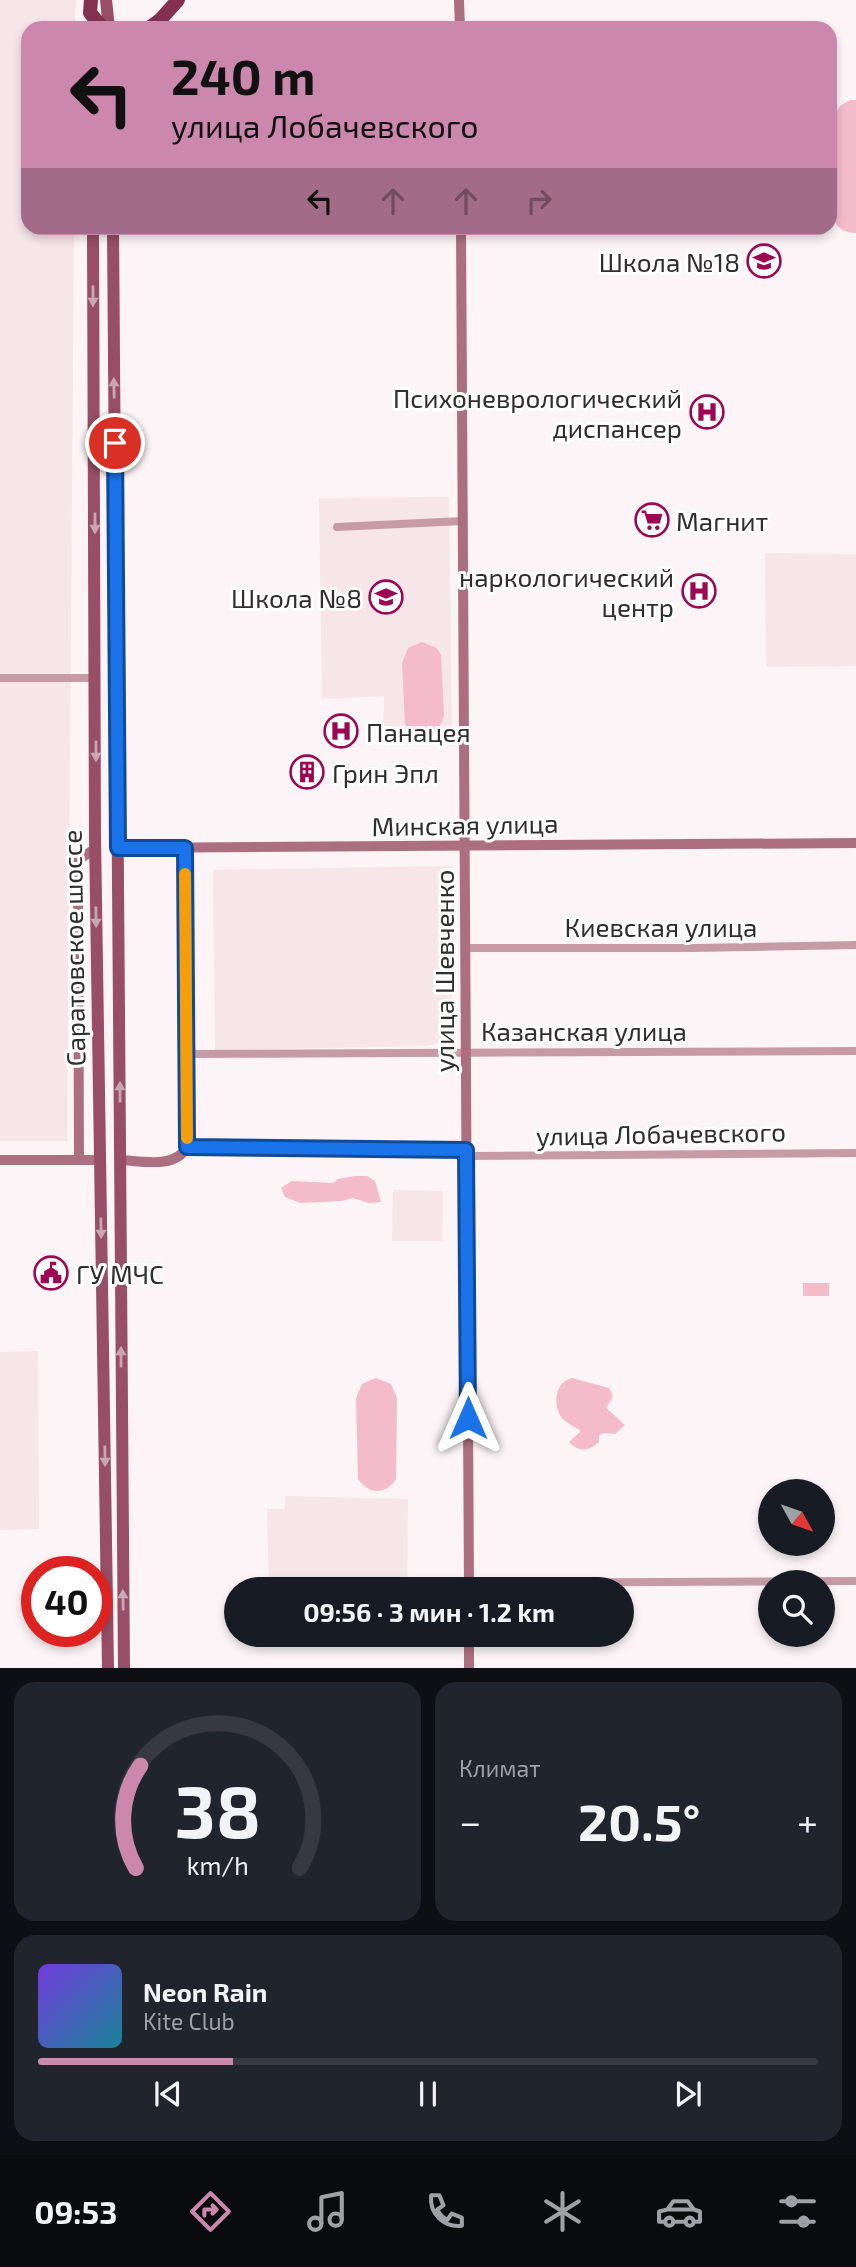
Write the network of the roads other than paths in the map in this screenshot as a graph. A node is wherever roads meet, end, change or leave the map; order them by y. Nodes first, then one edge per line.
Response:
1 (106, 0) edge
2 (178, 0) edge
3 (459, 0) edge
4 (108, 21) edge
5 (158, 21) edge
6 (460, 21) edge
7 (93, 235) edge
8 (113, 235) edge
9 (461, 235) edge
10 (463, 521) junction
11 (337, 527) dead end
12 (0, 678) edge
13 (96, 678) junction
14 (856, 843) edge
15 (466, 847) junction
16 (118, 848) junction
17 (185, 848) junction
18 (95, 849) junction
19 (856, 945) edge
20 (466, 948) junction
21 (856, 1051) edge
22 (466, 1052) junction
23 (187, 1054) junction
24 (187, 1147) junction
25 (466, 1153) junction
26 (856, 1153) edge
27 (0, 1160) edge
28 (79, 1160) junction
29 (100, 1160) junction
30 (120, 1160) junction
31 (469, 1577) edge
32 (856, 1581) edge
33 (634, 1584) edge
34 (469, 1647) edge
35 (108, 1668) edge
36 (124, 1668) edge
37 (469, 1668) edge

1 - 4 main road
2 - 5 highway
3 - 6 main road
7 -> 13 main road, Саратовское шоссе
16 -> 8 main road, Саратовское шоссе
9 - 10 main road, улица Шевченко
10 - 11 street
10 - 15 main road, улица Шевченко
12 - 13 street
13 -> 18 main road, Саратовское шоссе
14 - 15 main road, Минская улица
15 - 17 main road, Минская улица
15 - 20 main road, улица Шевченко
16 - 17 main road, Минская улица
16 - 18 main road, Минская улица
30 -> 16 main road, Саратовское шоссе
17 - 23 main road
18 - 28 main road
18 -> 29 main road, Саратовское шоссе
19 - 20 street, Киевская улица
20 - 22 main road, улица Шевченко
21 - 22 street, Казанская улица
22 - 23 street, Казанская улица
22 - 25 main road, улица Шевченко
23 - 24 main road
24 - 25 street, улица Лобачевского
24 - 30 main road
25 - 26 street, улица Лобачевского
25 - 31 main road, улица Шевченко
27 - 28 main road
28 - 29 main road
29 - 30 main road
29 -> 35 main road, Саратовское шоссе
36 -> 30 main road, Саратовское шоссе
32 - 33 street
34 - 37 main road

